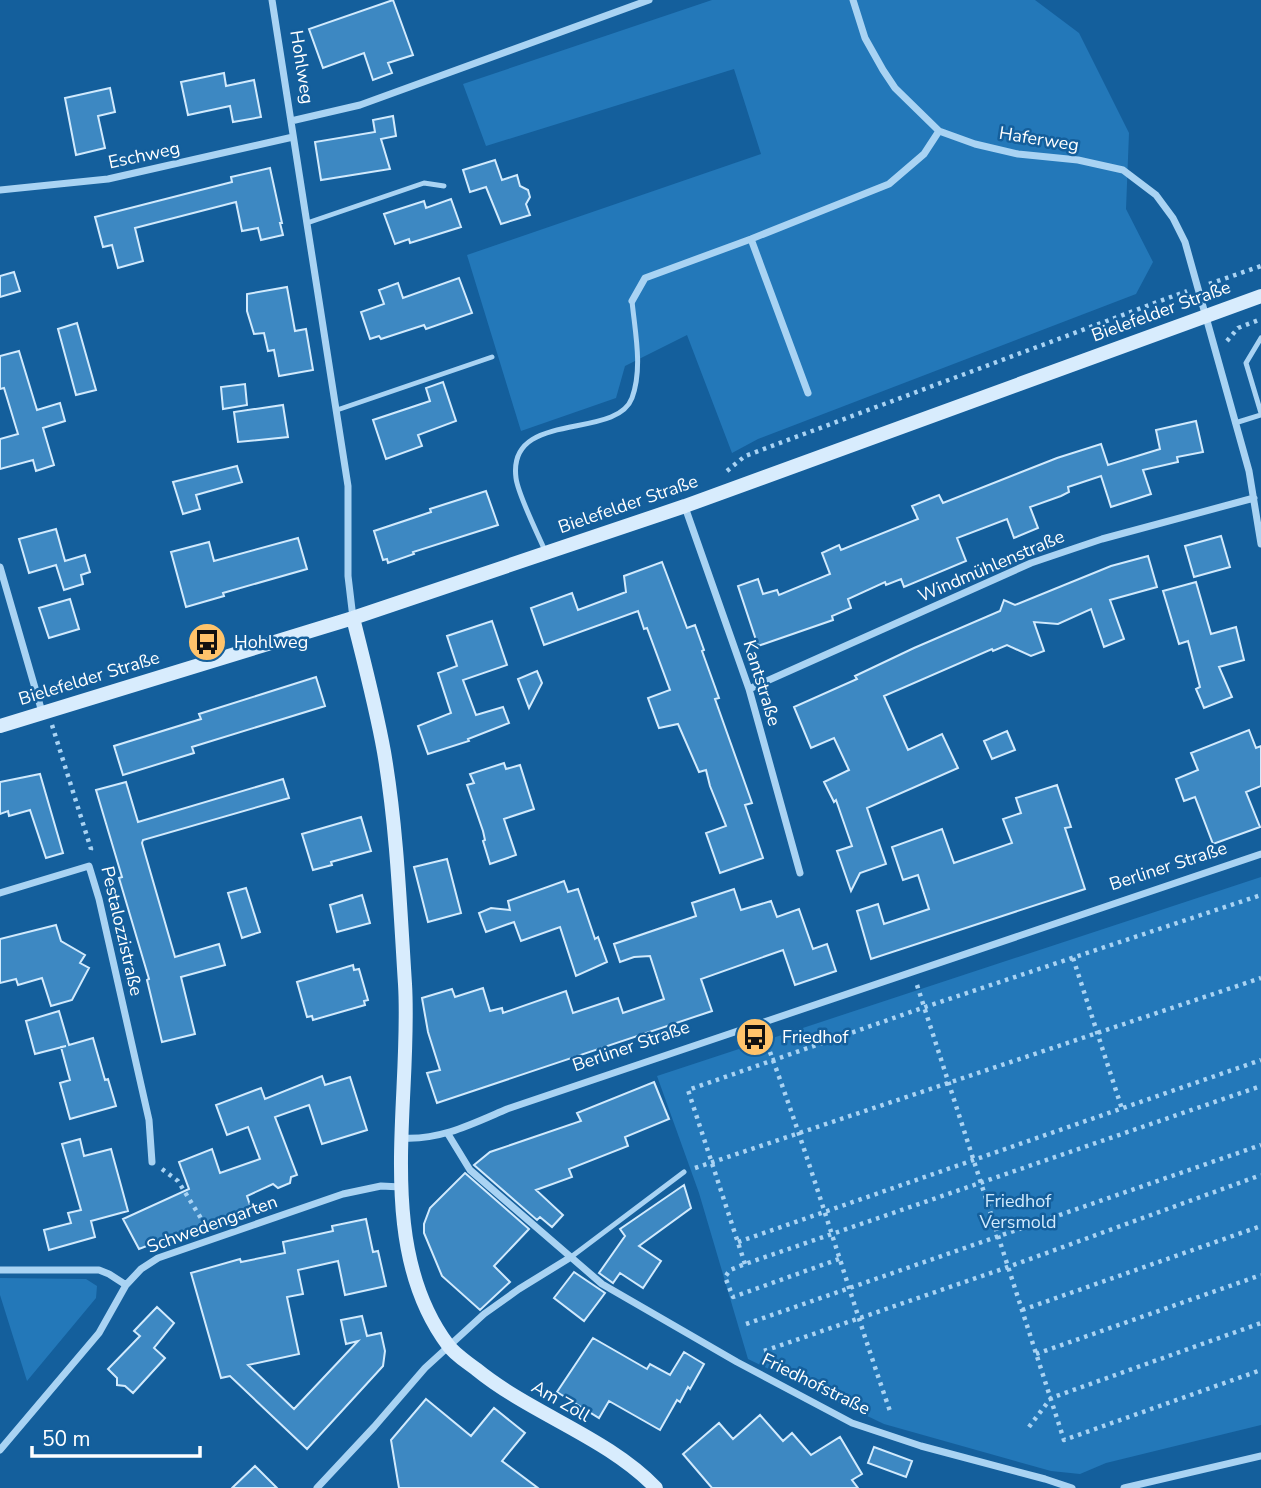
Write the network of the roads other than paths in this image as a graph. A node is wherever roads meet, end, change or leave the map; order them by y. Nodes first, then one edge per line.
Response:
1 (272, 0) edge
2 (649, 0) edge
3 (853, 0) edge
4 (291, 121) junction
5 (939, 131) junction
6 (293, 137) junction
7 (444, 186) dead end
8 (0, 190) edge
9 (307, 223) junction
10 (751, 239) junction
11 (1261, 296) edge
12 (632, 301) joint
13 (1204, 315) junction
14 (1261, 338) edge
15 (492, 358) dead end
16 (808, 393) dead end
17 (337, 410) junction
18 (1261, 414) edge
19 (1235, 423) junction
20 (1254, 498) junction
21 (685, 506) junction
22 (1261, 544) edge
23 (546, 553) junction
24 (0, 567) edge
25 (353, 618) junction
26 (749, 689) junction
27 (45, 712) junction
28 (0, 726) edge
29 (1261, 855) edge
30 (800, 873) dead end
31 (0, 893) edge
32 (448, 1134) junction
33 (403, 1138) junction
34 (152, 1163) road end
35 (684, 1172) road end
36 (401, 1187) junction
37 (571, 1257) junction
38 (0, 1270) edge
39 (126, 1285) junction
40 (449, 1347) junction
41 (0, 1450) edge
42 (1261, 1456) edge
43 (317, 1488) edge
44 (656, 1488) edge
45 (1072, 1488) edge
46 (1124, 1488) edge

1 - 4 street, Hohlweg
2 - 4 street
3 - 5 street, Haferweg
4 - 6 street, Hohlweg
5 - 10 street
5 - 13 street, Haferweg
6 - 8 street, Eschweg
6 - 9 street, Hohlweg
7 - 9 lane
9 - 17 street, Hohlweg
10 - 12 street
10 - 16 street
11 - 13 main road, Bielefelder Straße
12 - 23 lane
13 - 19 street, Haferweg
13 - 21 main road, Bielefelder Straße
14 - 18 lane
15 - 17 lane
17 - 25 street, Hohlweg
18 - 19 lane
19 - 20 street, Haferweg
20 - 22 street, Haferweg
20 - 26 street, Windmühlenstraße
21 - 23 main road, Bielefelder Straße
21 - 26 street, Kantstraße
23 - 25 main road, Bielefelder Straße
24 - 27 street
25 - 27 main road, Bielefelder Straße
25 - 33 main road, Hohlweg
26 - 30 street, Kantstraße
27 - 28 main road, Bielefelder Straße
29 - 32 street, Berliner Straße
31 - 34 street, Pestalozzistraße
32 - 33 street, Berliner Straße
32 - 37 street, Friedhofstraße
33 - 36 main road
35 - 37 lane
36 - 39 street, Schwedengarten
36 - 40 main road
37 - 40 street
37 - 45 street, Friedhofstraße
38 - 39 street
39 - 41 street, Schwedengarten
40 - 43 street
40 - 44 main road, Am Zoll
42 - 46 street

